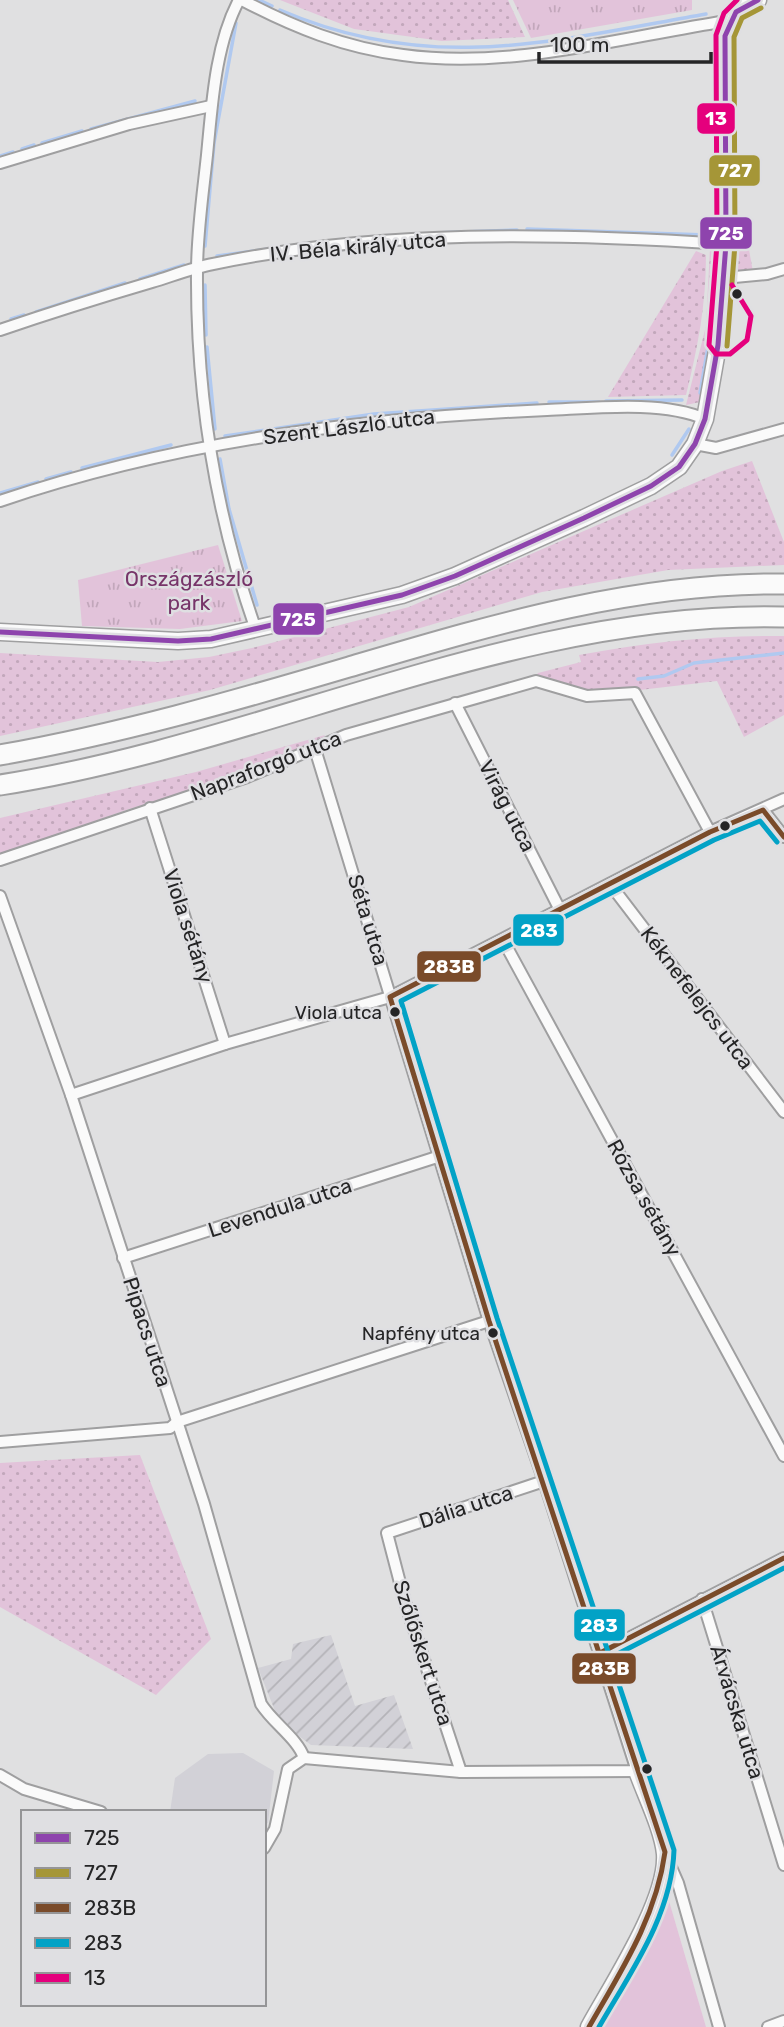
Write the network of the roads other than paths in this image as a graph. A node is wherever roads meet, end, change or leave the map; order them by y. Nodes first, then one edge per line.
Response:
1 (240, 0) edge
2 (758, 0) edge
3 (731, 16) junction
4 (211, 106) junction
5 (0, 163) edge
6 (726, 244) junction
7 (197, 269) junction
8 (784, 269) edge
9 (724, 278) junction
10 (0, 330) edge
11 (705, 419) junction
12 (784, 429) edge
13 (695, 444) junction
14 (208, 445) junction
15 (0, 501) edge
16 (784, 584) edge
17 (784, 617) edge
18 (256, 630) junction
19 (0, 632) edge
20 (455, 704) junction
21 (315, 750) junction
22 (0, 755) edge
23 (0, 785) edge
24 (784, 799) edge
25 (150, 808) junction
26 (763, 810) junction
27 (710, 832) junction
28 (784, 837) edge
29 (0, 860) edge
30 (610, 884) junction
31 (0, 896) edge
32 (559, 908) junction
33 (503, 940) junction
34 (390, 997) junction
35 (225, 1044) junction
36 (71, 1095) junction
37 (784, 1112) edge
38 (437, 1157) junction
39 (123, 1258) junction
40 (489, 1321) junction
41 (177, 1422) junction
42 (0, 1442) edge
43 (784, 1456) edge
44 (544, 1481) junction
45 (387, 1533) joint
46 (784, 1558) edge
47 (702, 1600) junction
48 (600, 1653) junction
49 (304, 1758) junction
50 (637, 1771) junction
51 (461, 1772) junction
52 (0, 1775) edge
53 (95, 1810) edge
54 (266, 1845) edge
55 (665, 1852) junction
56 (784, 1865) edge
57 (784, 2021) edge
58 (589, 2027) edge
59 (719, 2027) edge
60 (768, 2027) edge

1 - 3 street
1 - 4 street
2 - 3 street
3 - 6 street
4 - 5 street
4 - 7 street
6 - 7 street, IV. Béla király utca
6 - 9 street
7 - 10 street, IV. Béla király utca
7 - 14 street
8 - 9 street
9 - 11 street
11 - 13 street
11 - 14 street, Szent László utca
12 - 13 street
13 - 18 street
14 - 15 street, Szent László utca
14 - 18 street
16 - 22 highway
17 - 23 highway
18 - 19 street
20 - 21 street, Napraforgó utca
20 - 27 street, Napraforgó utca
20 - 32 street, Virág utca
21 - 25 street, Napraforgó utca
21 - 34 street, Séta utca
24 - 26 street
25 - 29 street, Napraforgó utca
25 - 35 street, Viola sétány
26 - 27 street
26 - 28 street
27 - 30 street
30 - 32 street
30 - 37 street, Kéknefelejcs utca
31 - 36 street, Pipacs utca
32 - 33 street
33 - 34 street
33 - 43 street, Rózsa sétány
34 - 35 street
34 - 38 street, Séta utca
35 - 36 street
36 - 39 street, Pipacs utca
38 - 39 street, Levendula utca
38 - 40 street, Séta utca
39 - 41 street, Pipacs utca
40 - 41 street
40 - 44 street, Séta utca
41 - 42 street
41 - 49 street, Pipacs utca
44 - 45 street, Dália utca
44 - 48 street, Séta utca
45 - 51 street, Szőlőskert utca
46 - 47 street
47 - 48 street
47 - 56 street, Árvácska utca
48 - 50 street, Séta utca
49 - 51 street
49 - 54 street
50 - 51 street
50 - 55 street
52 - 53 street
55 - 58 street
55 - 59 street
57 - 60 street

